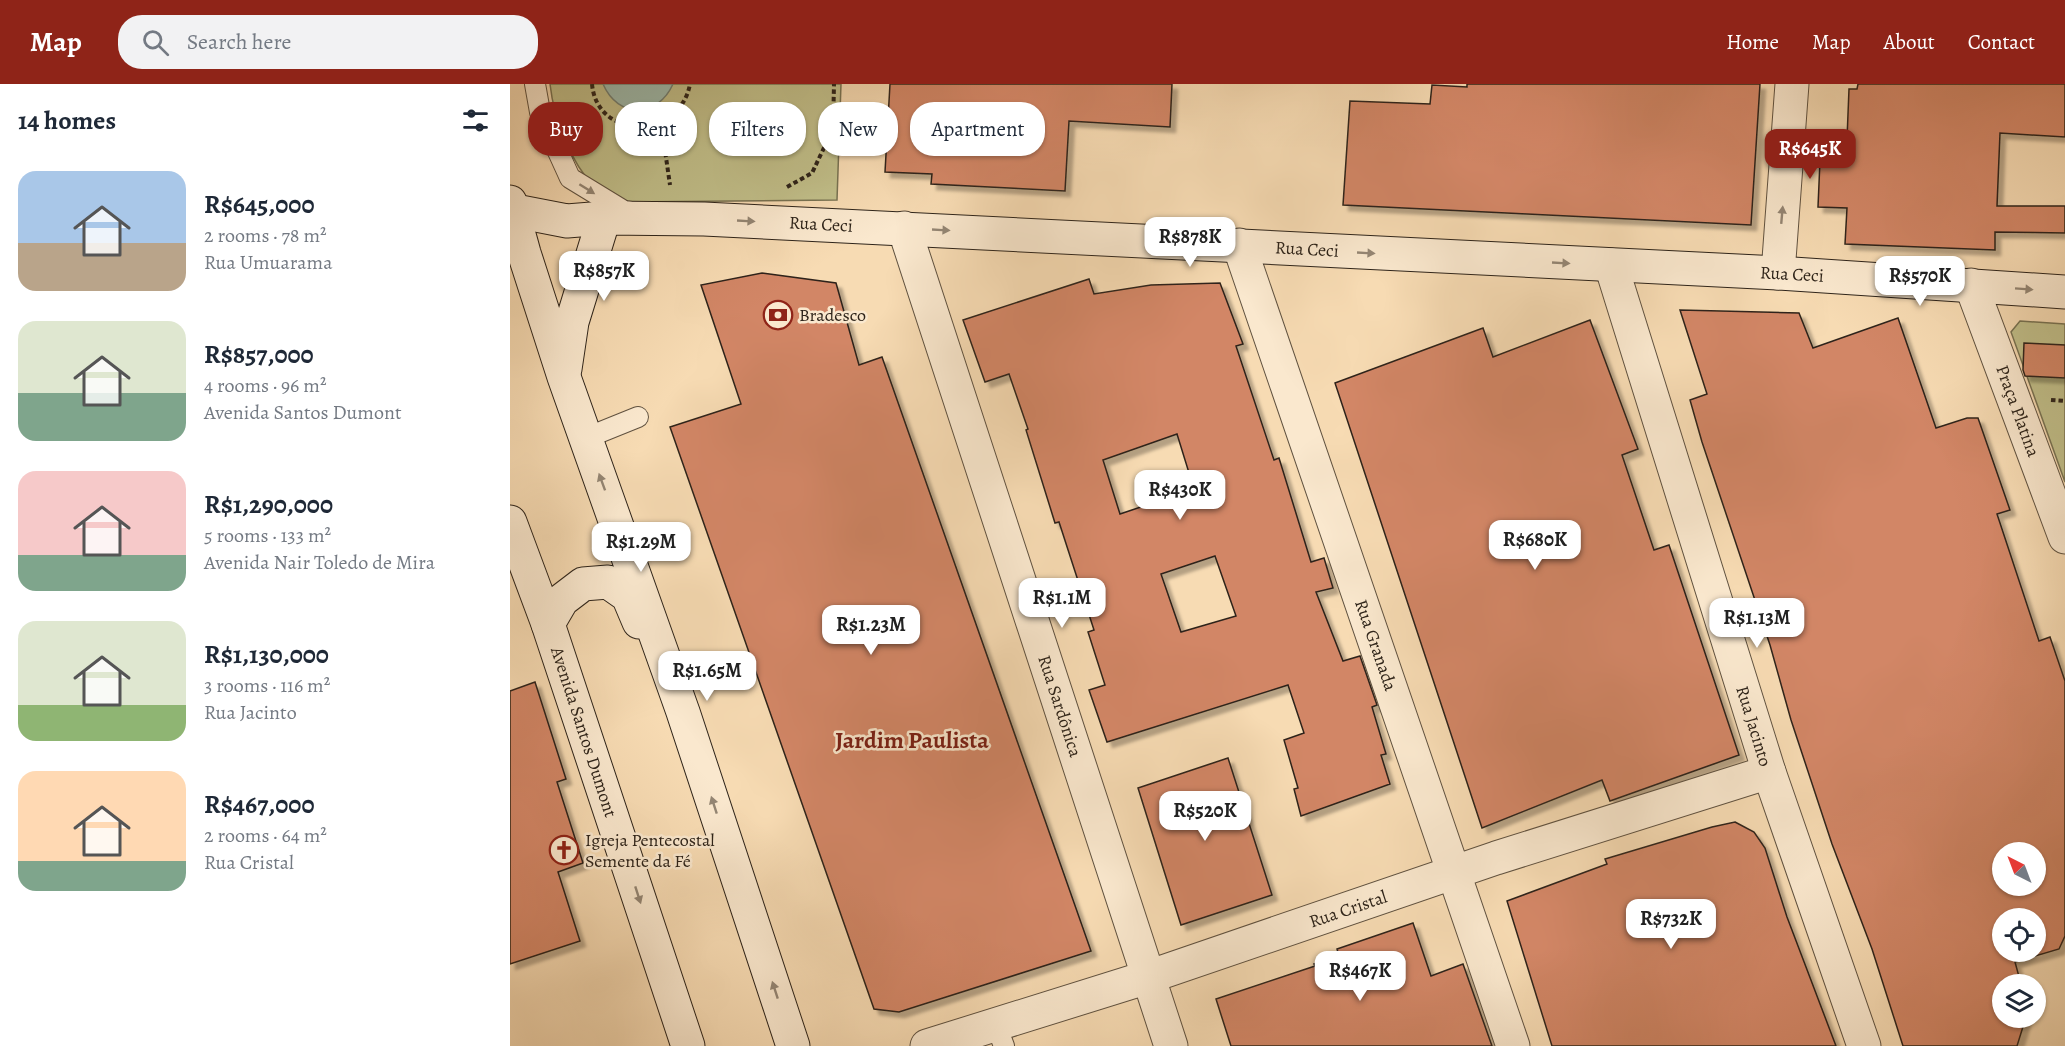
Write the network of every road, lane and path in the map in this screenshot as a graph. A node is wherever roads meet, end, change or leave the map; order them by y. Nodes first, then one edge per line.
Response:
1 (535, 84) edge
2 (592, 84) edge
3 (690, 84) edge
4 (834, 84) edge
5 (1792, 84) edge
6 (684, 102) edge
7 (615, 120) edge
8 (666, 156) edge
9 (785, 188) dead end
10 (671, 193) dead end
11 (511, 208) edge
12 (604, 218) junction
13 (704, 219) junction
14 (904, 228) junction
15 (1239, 245) junction
16 (1611, 265) junction
17 (1778, 273) junction
18 (1971, 285) junction
19 (2065, 292) edge
20 (564, 377) junction
21 (638, 417) dead end
22 (586, 438) junction
23 (510, 522) edge
24 (2065, 537) edge
25 (548, 624) junction
26 (683, 712) junction
27 (1768, 772) junction
28 (1454, 873) junction
29 (1148, 977) junction
30 (984, 1038) edge
31 (688, 1046) edge
32 (793, 1046) edge
33 (927, 1046) edge
34 (1171, 1046) edge
35 (1513, 1046) edge
36 (1864, 1046) edge

1 -> 13 lane
2 - 7 path
3 - 6 path
4 - 9 path
17 -> 5 street
8 - 10 path
11 - 12 street, Rua Ceci
11 - 20 street
12 - 13 street, Rua Ceci
12 - 20 street
13 -> 14 street, Rua Ceci
14 -> 15 street, Rua Ceci
14 - 29 street, Rua Sardônica
15 -> 16 street, Rua Ceci
15 - 28 street, Rua Granada
16 - 17 street, Rua Ceci
16 - 27 street, Rua Jacinto
17 - 18 street, Rua Ceci
18 -> 19 street, Rua Ceci
18 - 24 street, Praça Platina
20 - 22 street
21 - 22 lane
26 -> 22 street
23 - 25 street, Avenida Santos Dumont
25 - 26 street
25 -> 31 street, Avenida Santos Dumont
32 -> 26 street
27 - 28 street, Rua Cristal
27 - 36 street, Rua Jacinto
28 - 29 street, Rua Cristal
28 - 35 street, Rua Granada
29 - 30 street, Rua Cristal
29 - 34 street, Rua Sardônica
30 - 33 street, Rua Cristal

